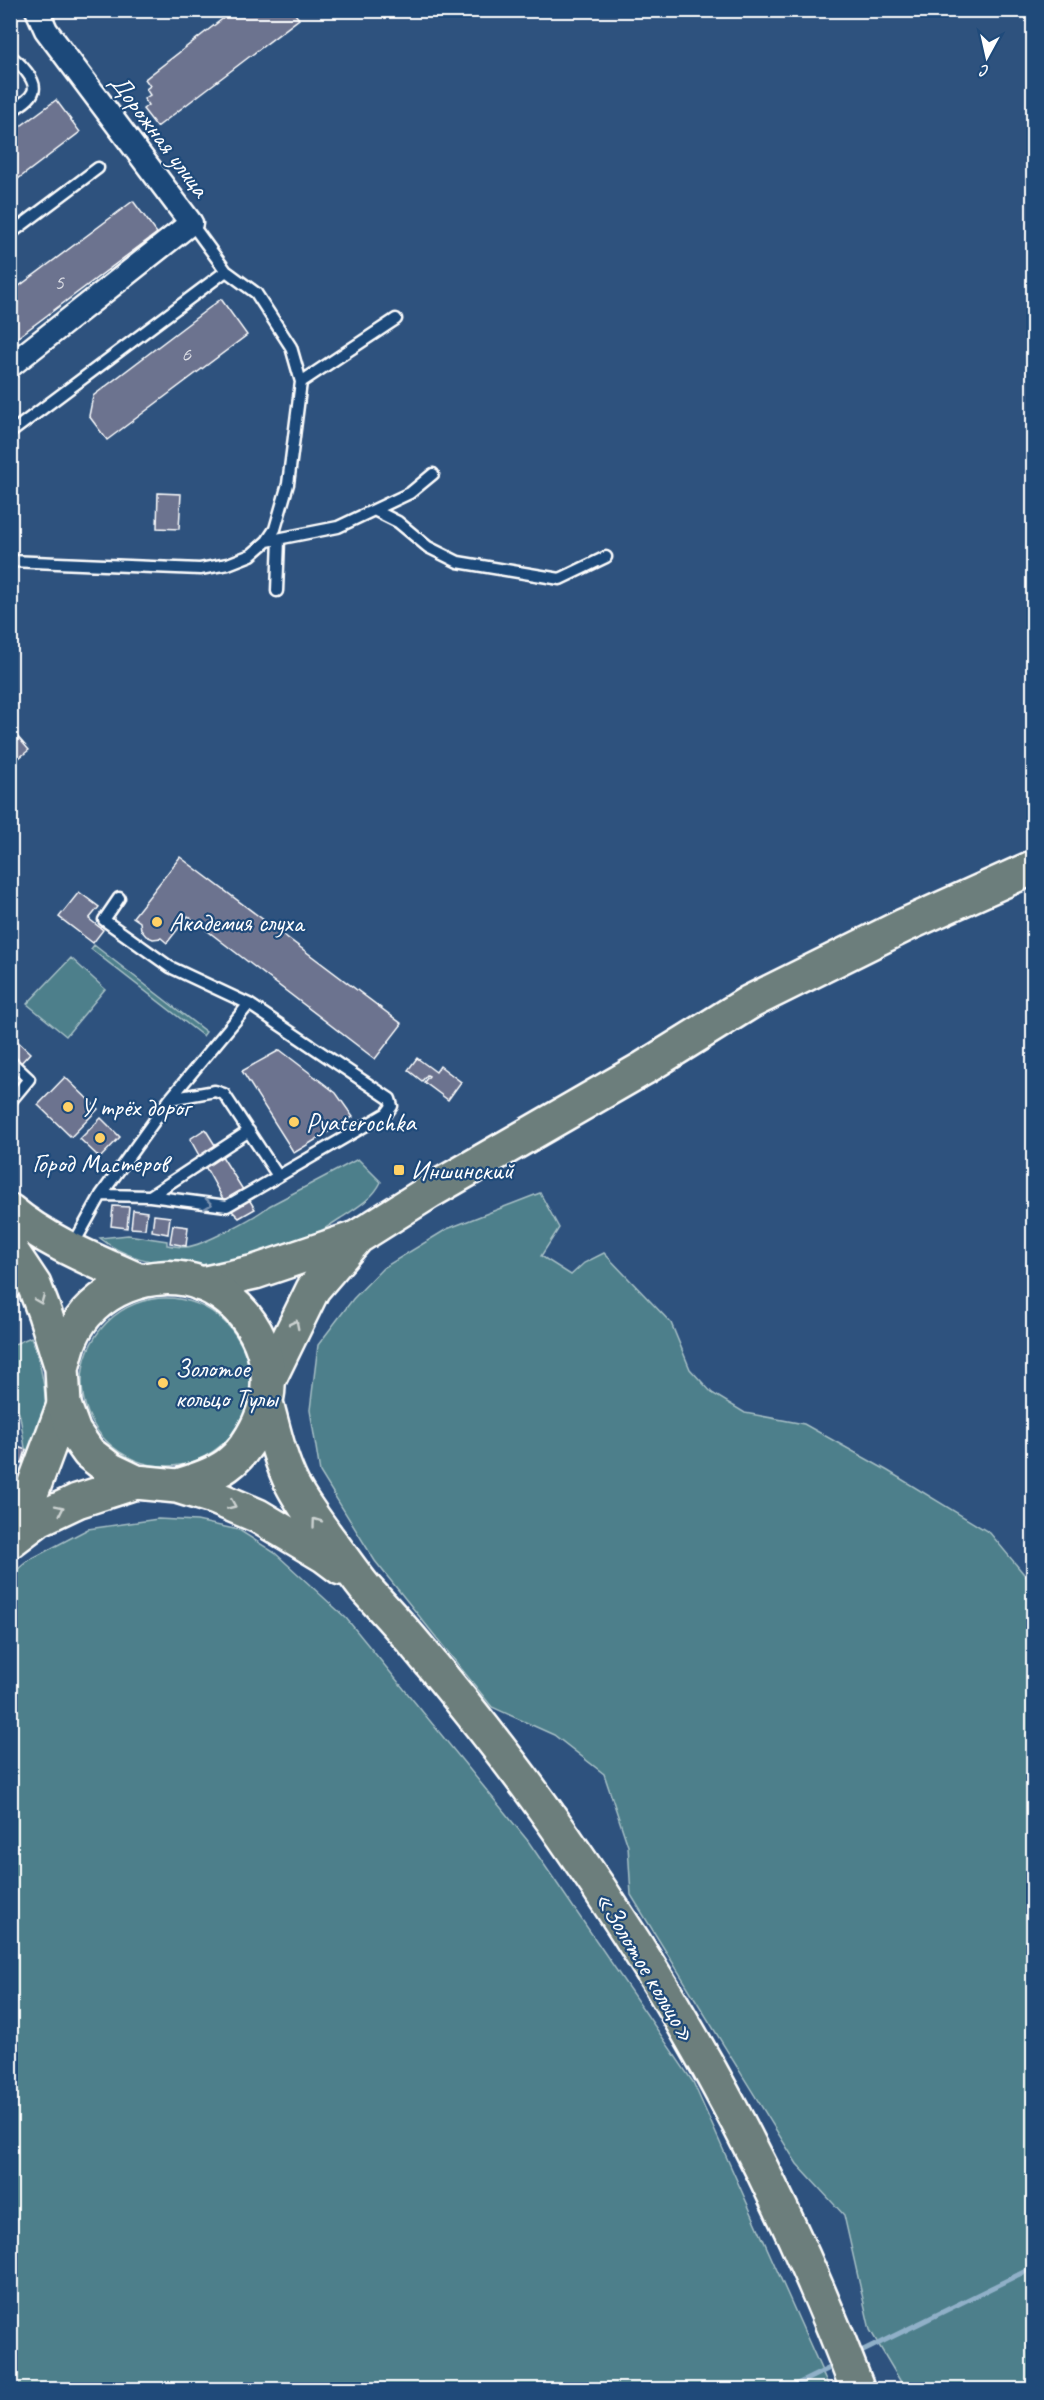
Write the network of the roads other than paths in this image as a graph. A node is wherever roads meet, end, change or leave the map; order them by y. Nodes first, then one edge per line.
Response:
1 (37, 10) edge
2 (10, 56) edge
3 (10, 112) edge
4 (98, 168) dead end
5 (191, 224) junction
6 (10, 234) edge
7 (226, 271) junction
8 (396, 319) dead end
9 (10, 366) edge
10 (301, 382) junction
11 (10, 433) edge
12 (433, 474) dead end
13 (374, 510) junction
14 (279, 539) junction
15 (267, 541) junction
16 (606, 557) dead end
17 (10, 561) edge
18 (277, 591) dead end
19 (1034, 867) edge
20 (119, 898) dead end
21 (249, 1004) junction
22 (10, 1061) edge
23 (170, 1099) junction
24 (10, 1102) edge
25 (249, 1131) junction
26 (278, 1176) junction
27 (102, 1195) junction
28 (150, 1196) junction
29 (14, 1221) edge
30 (356, 1238) junction
31 (71, 1250) junction
32 (140, 1281) junction
33 (201, 1284) junction
34 (62, 1368) junction
35 (269, 1391) junction
36 (64, 1405) junction
37 (136, 1482) junction
38 (177, 1486) junction
39 (10, 1531) edge
40 (10, 1541) edge
41 (363, 1586) junction
42 (850, 2369) edge

1 - 5 street, Дорожная улица
2 - 3 lane
4 - 6 lane
5 - 7 lane
5 - 9 street, Дорожная улица
7 - 10 lane
7 - 11 lane
8 - 10 lane
10 - 15 lane
12 - 13 lane
13 - 14 lane
13 - 16 lane
14 - 15 lane
14 - 18 lane
15 - 17 lane
19 - 30 main road
20 - 21 lane
21 - 23 lane
21 - 26 lane
22 - 24 lane
23 - 25 lane
23 - 27 lane
25 - 26 lane
25 - 28 lane
28 -> 26 lane
27 - 28 lane
27 - 31 lane
29 - 31 main road, «Золотое кольцо»
29 -> 34 main road, «Золотое кольцо»
30 - 33 main road
35 -> 30 main road
31 - 32 main road, «Золотое кольцо»
32 - 33 main road, «Золотое кольцо»
32 - 34 main road, «Золотое кольцо»
33 - 35 main road, «Золотое кольцо»
34 - 36 main road, «Золотое кольцо»
35 - 38 main road, «Золотое кольцо»
41 -> 35 main road, «Золотое кольцо»
36 - 37 main road, «Золотое кольцо»
36 - 39 main road
37 - 38 main road, «Золотое кольцо»
40 -> 37 main road
38 -> 41 main road, «Золотое кольцо»
41 - 42 main road, «Золотое кольцо»

